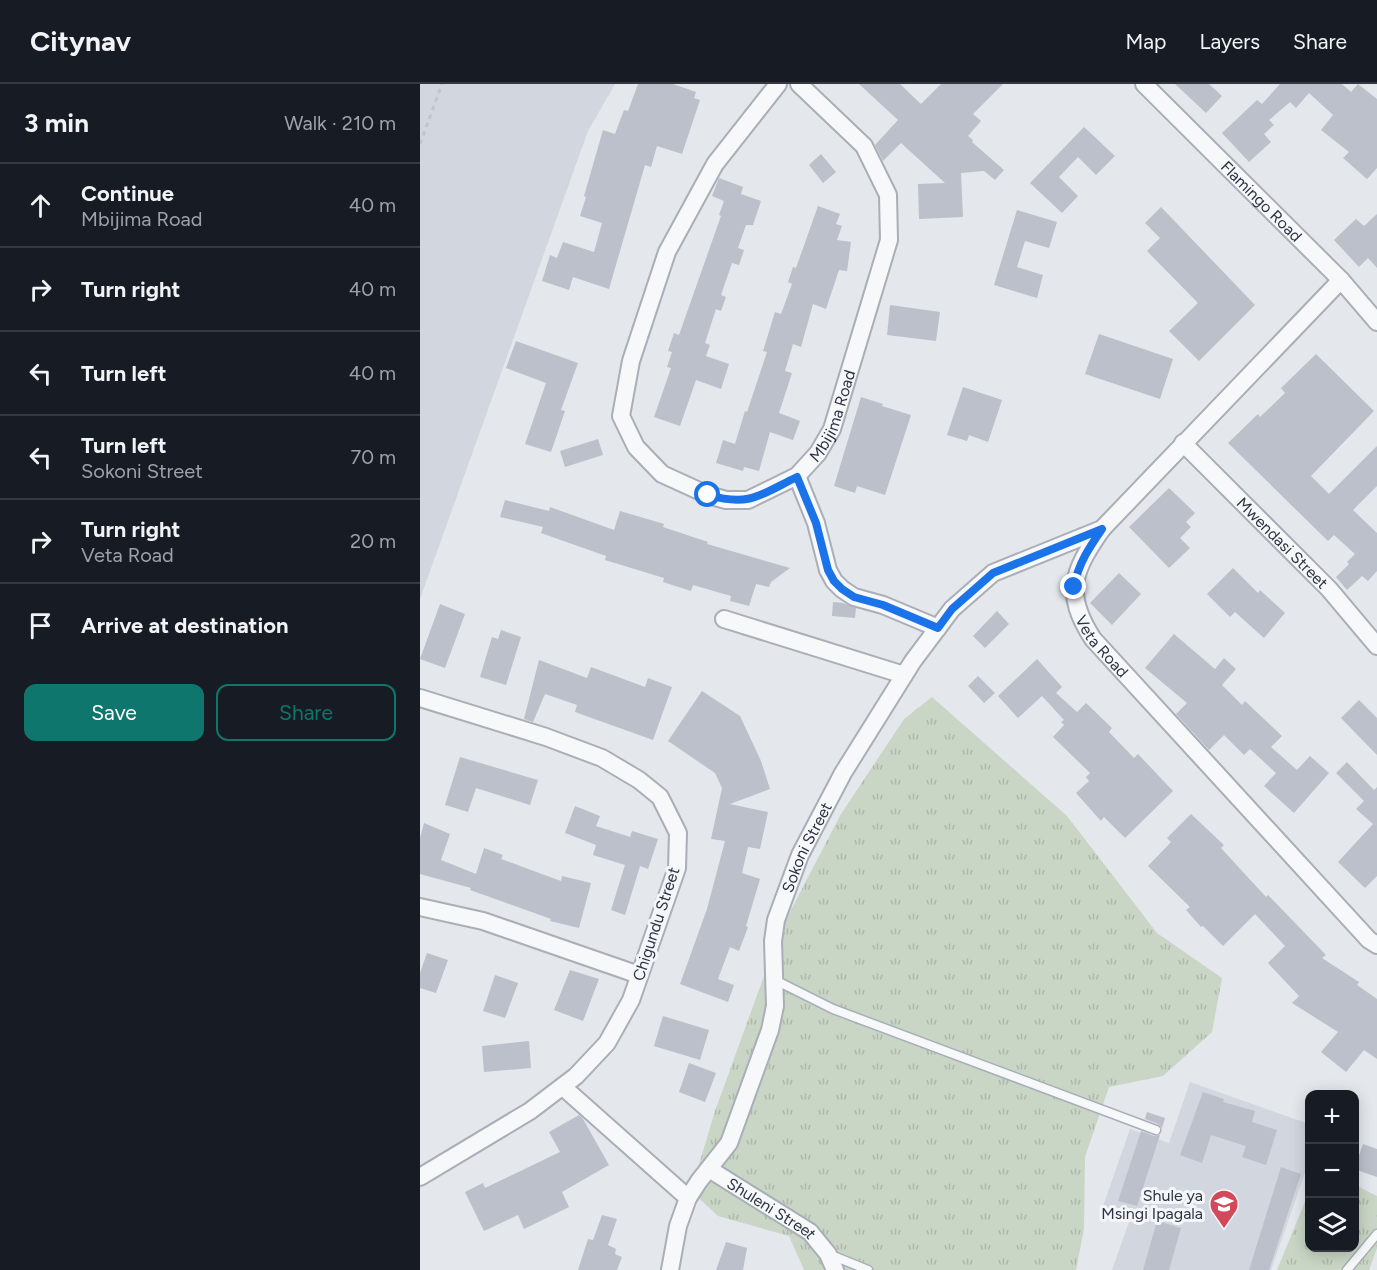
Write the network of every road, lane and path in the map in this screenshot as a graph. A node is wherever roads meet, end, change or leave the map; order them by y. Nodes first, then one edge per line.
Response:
1 (442, 84) edge
2 (778, 84) edge
3 (799, 84) edge
4 (1144, 84) edge
5 (420, 144) edge
6 (1341, 280) junction
7 (1377, 322) edge
8 (1183, 443) junction
9 (797, 477) junction
10 (1102, 529) junction
11 (724, 620) dead end
12 (938, 628) junction
13 (1377, 646) edge
14 (904, 675) junction
15 (420, 698) edge
16 (420, 907) edge
17 (1377, 945) edge
18 (639, 975) junction
19 (774, 980) junction
20 (563, 1087) junction
21 (1156, 1130) dead end
22 (709, 1169) junction
23 (420, 1177) edge
24 (688, 1198) junction
25 (1377, 1234) edge
26 (828, 1254) junction
27 (670, 1270) edge
28 (835, 1270) edge
29 (868, 1270) edge
30 (1347, 1270) edge

1 - 5 path
2 - 9 street, Mbijima Road
3 - 9 street, Mbijima Road
4 - 6 street, Flamingo Road
6 - 7 street, Flamingo Road
6 - 8 street, Veta Road
8 - 10 street, Veta Road
8 - 13 street, Mwendasi Street
9 - 12 street
10 - 12 street, Sokoni Street
10 - 17 street, Veta Road
11 - 14 street
12 - 14 street, Sokoni Street
14 - 19 street, Sokoni Street
15 - 18 street, Chigundu Street
16 - 18 street
18 - 20 street, Chigundu Street
19 - 21 lane
19 - 22 street, Sokoni Street
20 - 23 street, Chigundu Street
20 - 24 street
22 - 24 street, Sokoni Street
22 - 26 street, Shuleni Street
24 - 27 street, Sokoni Street
25 - 30 lane
26 - 28 street, Shuleni Street
26 - 29 lane, Shuleni Street

